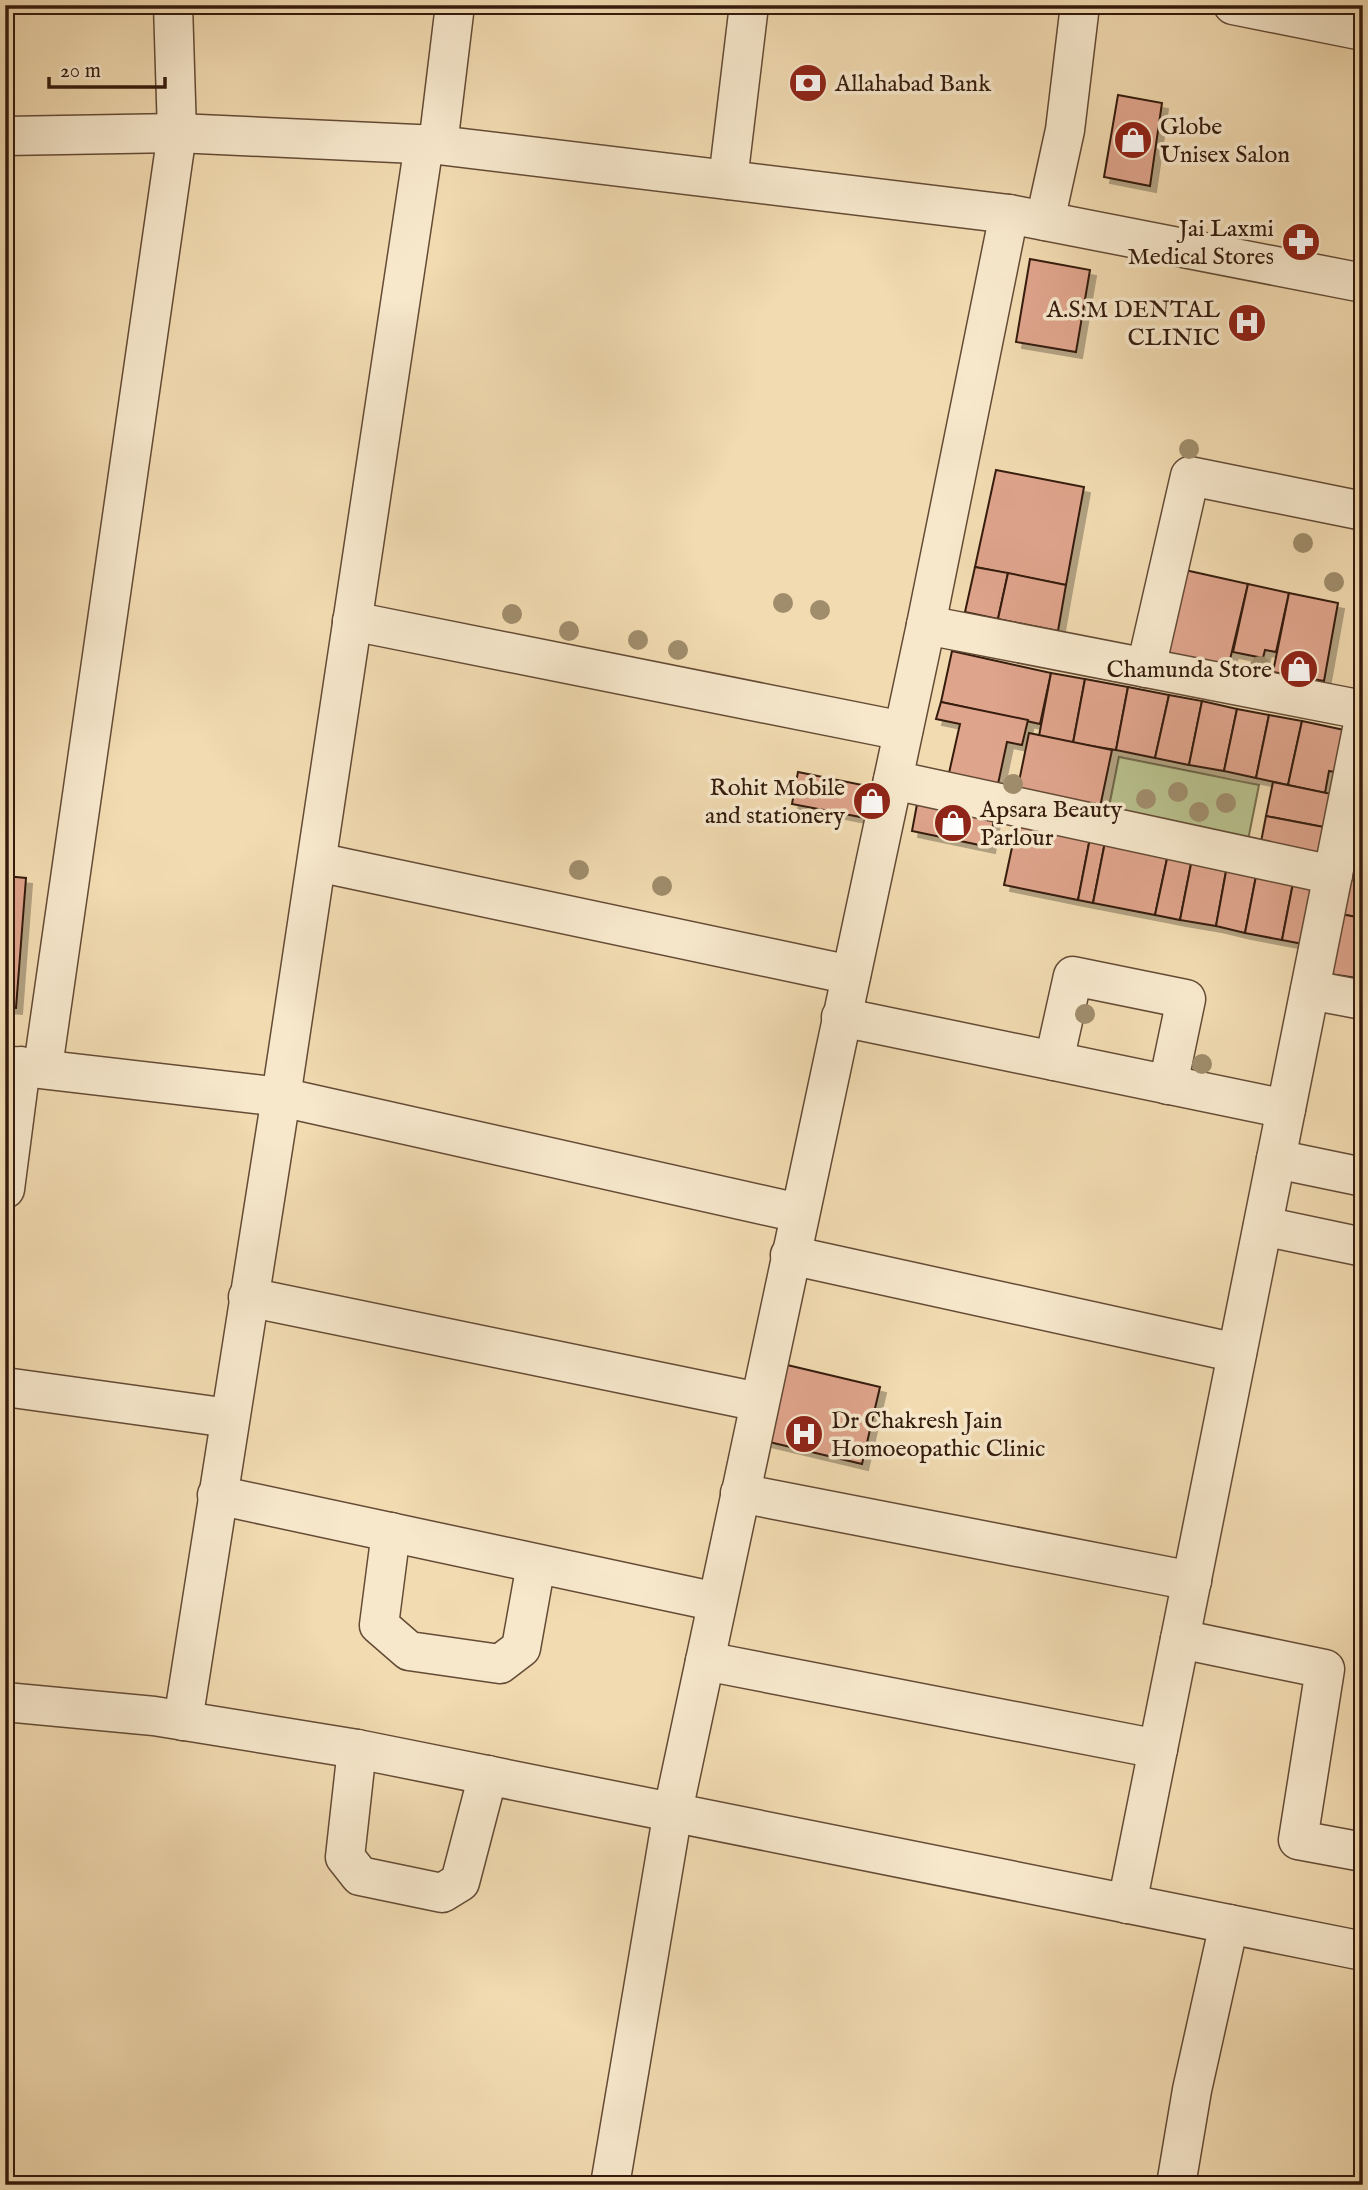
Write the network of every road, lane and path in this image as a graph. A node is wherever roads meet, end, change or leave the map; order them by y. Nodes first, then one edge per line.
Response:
1 (173, 5) edge
2 (455, 5) edge
3 (749, 5) edge
4 (1080, 5) edge
5 (1233, 5) edge
6 (1363, 31) edge
7 (177, 133) junction
8 (5, 136) edge
9 (431, 145) junction
10 (728, 180) junction
11 (1027, 218) junction
12 (1363, 283) edge
13 (1363, 511) edge
14 (352, 621) junction
15 (926, 625) junction
16 (1146, 668) junction
17 (1363, 710) edge
18 (1363, 724) edge
19 (903, 731) junction
20 (893, 780) junction
21 (317, 862) junction
22 (1333, 875) junction
23 (851, 975) junction
24 (1310, 990) junction
25 (1363, 1000) edge
26 (841, 1017) junction
27 (1054, 1061) junction
28 (23, 1066) edge
29 (1168, 1085) junction
30 (281, 1097) junction
31 (1286, 1109) junction
32 (1276, 1158) junction
33 (1363, 1177) edge
34 (5, 1189) edge
35 (799, 1213) junction
36 (1263, 1226) junction
37 (1363, 1247) edge
38 (790, 1255) junction
39 (248, 1297) junction
40 (1237, 1353) junction
41 (5, 1387) edge
42 (760, 1402) junction
43 (229, 1418) junction
44 (740, 1493) junction
45 (217, 1495) junction
46 (391, 1532) junction
47 (536, 1563) junction
48 (1192, 1581) junction
49 (717, 1602) junction
50 (1180, 1639) junction
51 (705, 1661) junction
52 (5, 1702) edge
53 (183, 1721) junction
54 (356, 1749) junction
55 (1158, 1749) junction
56 (488, 1775) junction
57 (673, 1811) junction
58 (1363, 1852) edge
59 (1127, 1903) junction
60 (1229, 1924) junction
61 (1363, 1951) edge
62 (610, 2185) edge
63 (1176, 2185) edge

1 - 7 street
2 - 9 street
3 - 10 street
4 - 11 street
5 - 6 street
7 - 8 street
7 - 9 street
7 - 28 street
9 - 10 street
9 - 14 street
10 - 11 street
11 - 12 street
11 - 15 street
13 - 16 street
14 - 19 street
14 - 21 street
15 - 16 street
15 - 19 street
16 - 17 street
18 - 22 street
19 - 20 street
20 - 22 street
20 - 23 street
21 - 23 street
21 - 30 street
22 - 24 street
23 - 26 street
24 - 25 street
24 - 31 street
26 - 27 street
26 - 35 street
27 - 29 street
27 - 29 street
28 - 30 street
28 - 34 street
29 - 31 street
30 - 35 street
30 - 39 street
31 - 32 street
32 - 33 street
32 - 36 street
35 - 38 street
36 - 37 street
36 - 40 street
38 - 40 street
38 - 42 street
39 - 42 street
39 - 43 street
40 - 48 street
41 - 43 street
42 - 44 street
43 - 45 street
44 - 48 street
44 - 49 street
45 - 46 street
45 - 53 street
46 - 47 street
46 - 47 street
47 - 49 street
48 - 50 street
49 - 51 street
50 - 55 street
50 - 58 street
51 - 55 street
51 - 57 street
52 - 53 street
53 - 54 street
54 - 56 street
54 - 56 street
55 - 59 street
56 - 57 street
57 - 59 street
57 - 62 street
59 - 60 street
60 - 61 street
60 - 63 street

